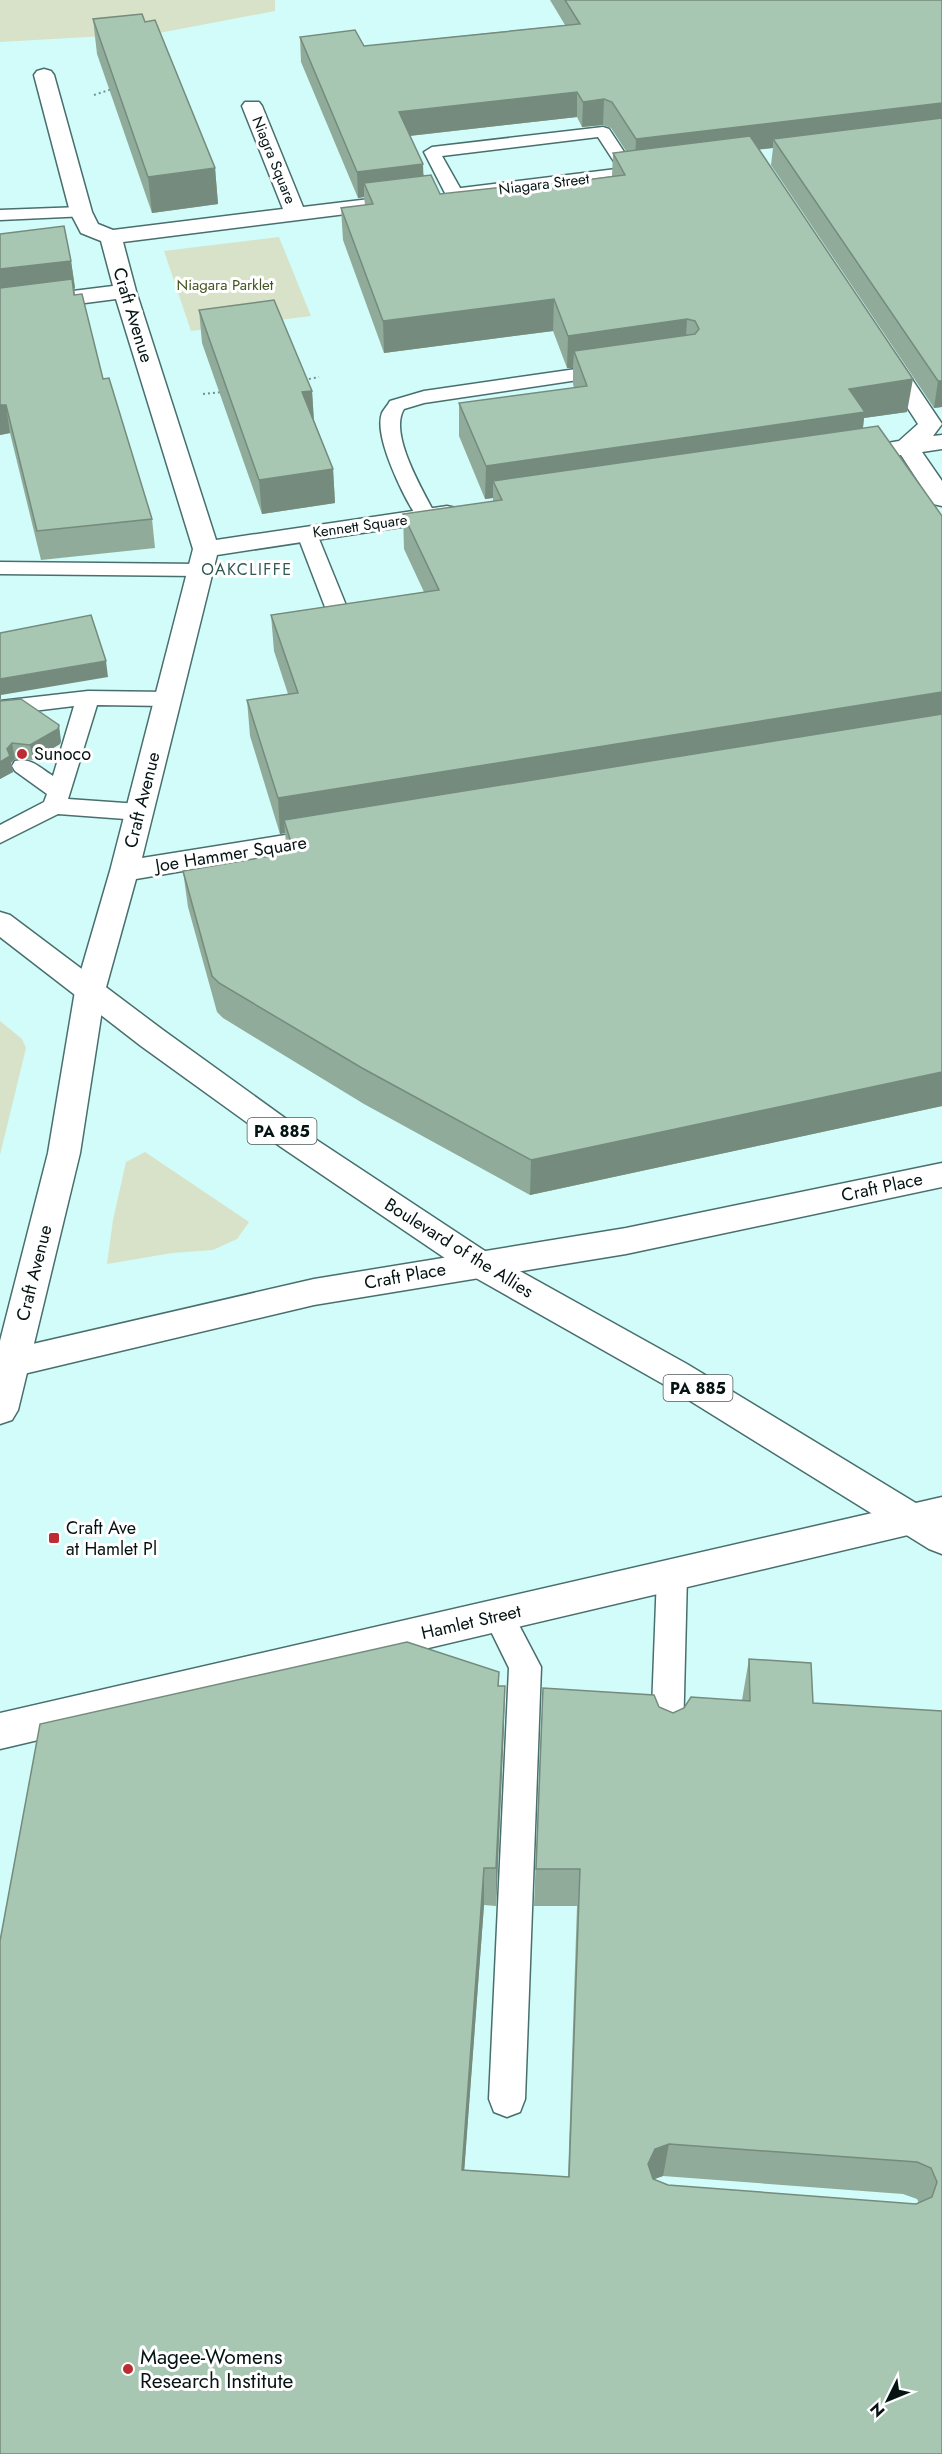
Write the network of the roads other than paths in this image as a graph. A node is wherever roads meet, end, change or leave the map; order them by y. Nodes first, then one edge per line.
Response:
1 (44, 75) dead end
2 (252, 106) dead end
3 (675, 168) edge
4 (630, 173) junction
5 (455, 195) junction
6 (432, 197) edge
7 (409, 200) edge
8 (81, 212) junction
9 (295, 214) junction
10 (0, 215) edge
11 (111, 237) junction
12 (124, 291) junction
13 (0, 307) edge
14 (873, 337) edge
15 (626, 368) edge
16 (942, 442) edge
17 (907, 447) junction
18 (824, 459) edge
19 (942, 499) edge
20 (470, 510) edge
21 (426, 516) junction
22 (307, 534) junction
23 (204, 559) junction
24 (0, 568) edge
25 (341, 620) edge
26 (88, 698) junction
27 (168, 699) junction
28 (0, 708) edge
29 (23, 766) dead end
30 (57, 799) junction
31 (139, 812) junction
32 (4, 827) edge
33 (354, 834) edge
34 (124, 871) junction
35 (0, 922) edge
36 (90, 991) junction
37 (942, 1175) edge
38 (479, 1264) junction
39 (11, 1363) junction
40 (0, 1410) edge
41 (932, 1524) edge
42 (672, 1575) junction
43 (498, 1615) junction
44 (0, 1731) edge
45 (667, 1736) edge
46 (507, 2099) dead end

1 - 8 street
2 - 9 street, Niagra Square
3 - 4 street, Niagara Street
4 - 5 street, Niagara Street
4 - 5 lane
5 - 6 street, Niagara Street
7 - 9 street
8 - 10 lane
8 - 11 street
9 - 11 street
11 - 12 street, Craft Avenue
12 - 13 street
12 - 23 street, Craft Avenue
14 - 17 street
15 - 21 lane
16 - 17 street
17 - 18 street
17 - 19 street
20 - 21 street, Kennett Square
21 - 22 street, Kennett Square
22 - 23 street, Kennett Square
22 - 25 lane
23 - 24 lane
23 - 27 street, Craft Avenue
26 - 27 lane
26 - 28 lane
26 - 30 lane
27 - 31 street, Craft Avenue
29 - 30 lane
30 - 31 lane
30 - 32 lane
31 - 34 street, Craft Avenue
33 - 34 street, Joe Hammer Square
34 - 36 street, Craft Avenue
35 - 36 street, Boulevard of the Allies / PA 885
36 - 38 street, Boulevard of the Allies / PA 885
36 - 39 street, Craft Avenue
37 - 38 street, Craft Place
38 - 39 street, Craft Place
38 - 41 street, Boulevard of the Allies / PA 885
39 - 40 street, Craft Avenue
41 - 42 street, Hamlet Street
42 - 43 street, Hamlet Street
42 - 45 lane
43 - 44 street, Hamlet Street
43 - 46 lane

